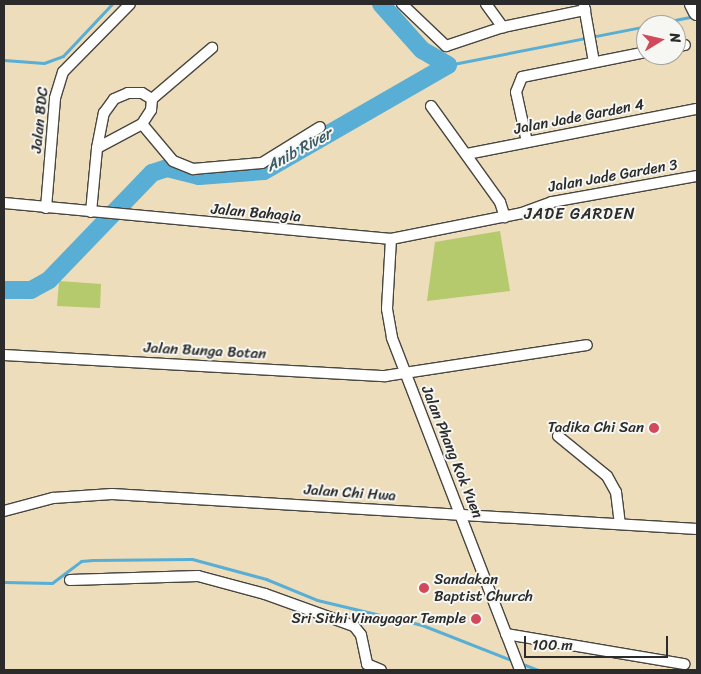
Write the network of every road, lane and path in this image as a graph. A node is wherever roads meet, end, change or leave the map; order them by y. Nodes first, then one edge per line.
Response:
1 (130, 4) edge
2 (402, 4) edge
3 (486, 4) edge
4 (693, 4) edge
5 (584, 7) edge
6 (697, 12) edge
7 (503, 27) junction
8 (212, 48) dead end
9 (636, 54) edge
10 (594, 62) junction
11 (152, 99) junction
12 (431, 106) dead end
13 (697, 109) edge
14 (142, 124) junction
15 (320, 126) dead end
16 (527, 142) junction
17 (97, 148) junction
18 (467, 154) junction
19 (697, 176) edge
20 (4, 204) edge
21 (46, 208) junction
22 (96, 213) junction
23 (505, 217) junction
24 (391, 238) junction
25 (588, 345) dead end
26 (4, 355) edge
27 (404, 373) junction
28 (558, 436) dead end
29 (4, 511) edge
30 (461, 515) junction
31 (620, 524) junction
32 (697, 529) edge
33 (70, 580) dead end
34 (506, 634) junction
35 (684, 664) dead end
36 (366, 667) edge
37 (381, 670) edge
38 (520, 670) edge

1 - 21 street, Jalan BDC
2 - 7 street
3 - 7 street
4 - 6 main road
5 - 7 street
5 - 10 street
8 - 11 street
9 - 10 street
10 - 16 street
11 - 14 street
11 - 17 street
12 - 18 street
13 - 16 street, Jalan Jade Garden 4
14 - 15 street
14 - 17 street
16 - 18 street, Jalan Jade Garden 4
17 - 22 street
18 - 23 street
19 - 23 street, Jalan Jade Garden 3
20 - 21 street, Jalan Bahagia
21 - 22 street, Jalan Bahagia
22 - 24 street, Jalan Bahagia
23 - 24 street, Jalan Bahagia
24 - 27 street, Jalan Phang Kok Yuen
25 - 27 street, Jalan Bunga Botan
26 - 27 street, Jalan Bunga Botan
27 - 30 street, Jalan Phang Kok Yuen
28 - 31 street
29 - 30 street, Jalan Chi Hwa
30 - 31 street, Jalan Chi Hwa
30 - 34 street, Jalan Phang Kok Yuen
31 - 32 street, Jalan Chi Hwa
33 - 36 street
34 - 35 street
34 - 38 street, Jalan Phang Kok Yuen
36 - 37 street

